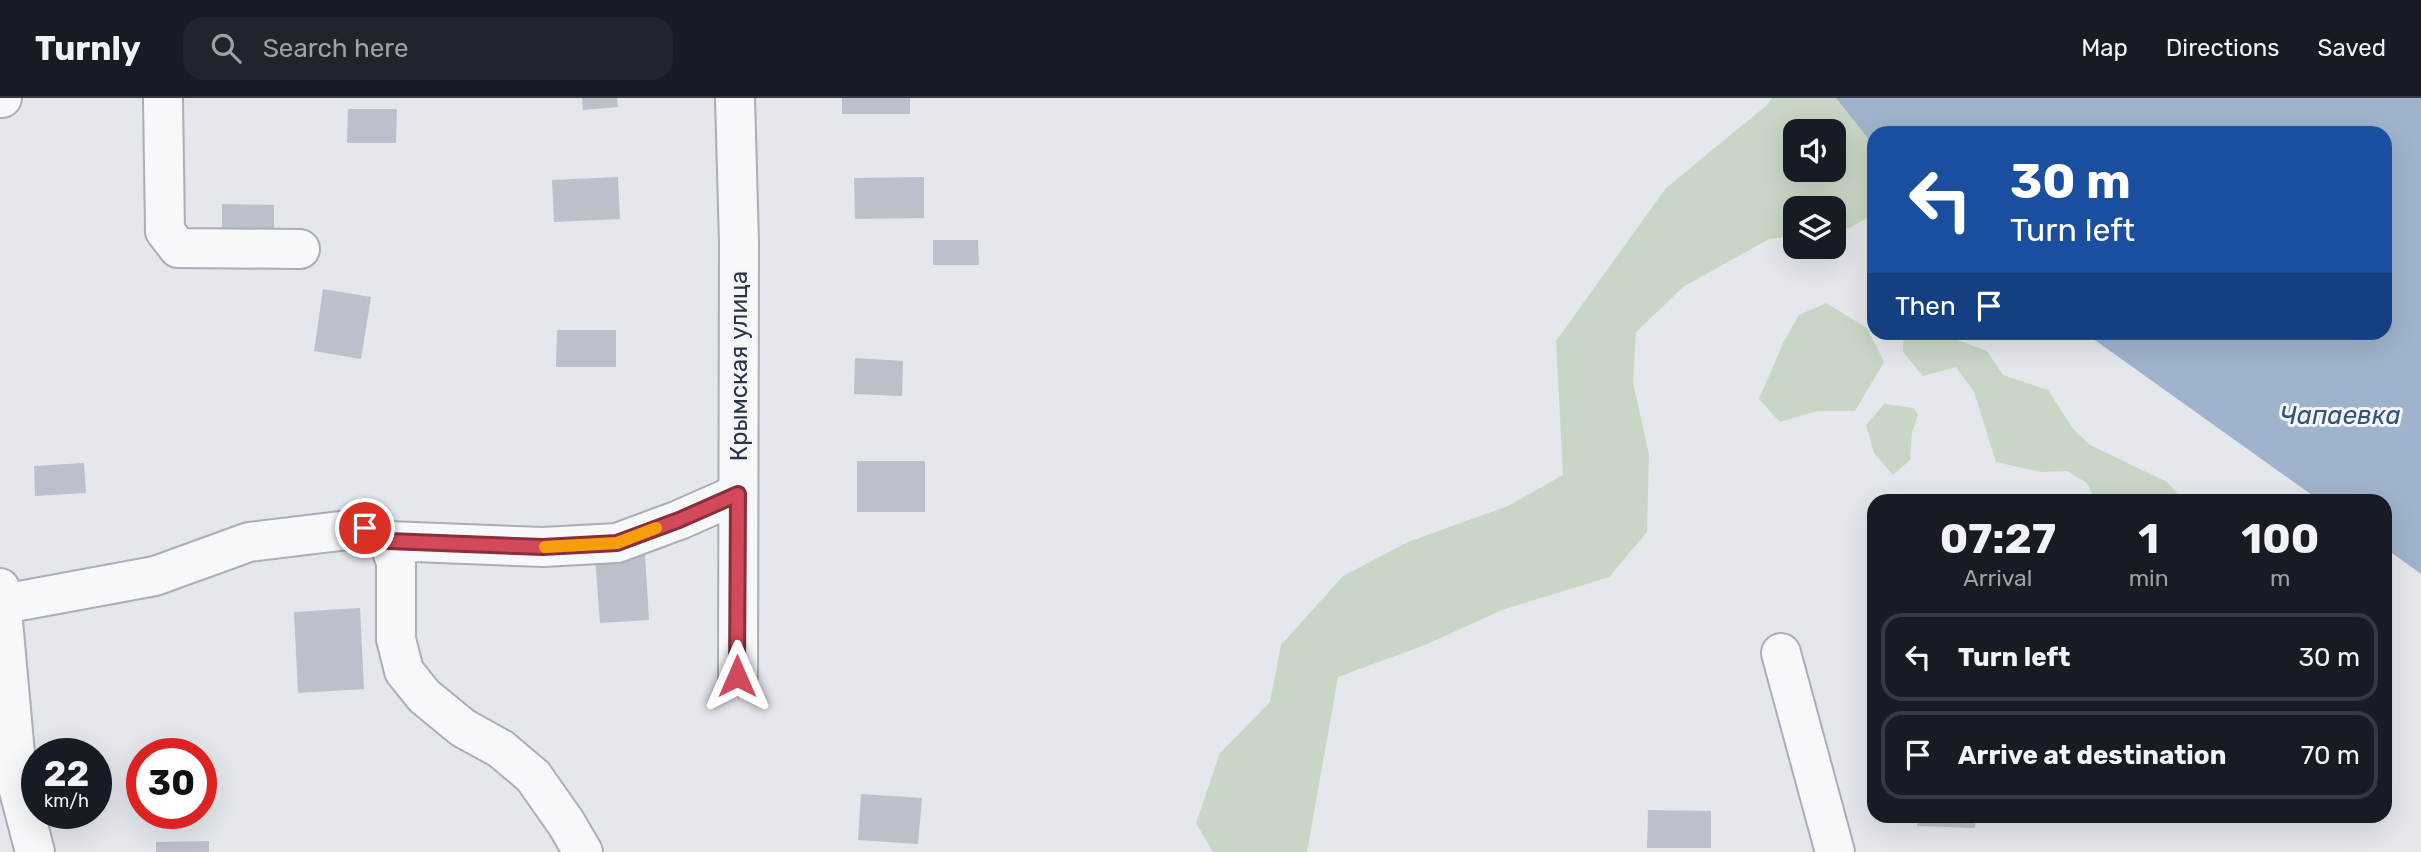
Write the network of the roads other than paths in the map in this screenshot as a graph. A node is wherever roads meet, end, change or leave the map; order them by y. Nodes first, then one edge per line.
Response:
1 (163, 98) edge
2 (735, 98) edge
3 (300, 249) dead end
4 (738, 494) junction
5 (388, 541) junction
6 (2, 596) edge
7 (1781, 653) dead end
8 (737, 676) dead end
9 (35, 852) edge
10 (583, 852) edge
11 (1835, 852) edge

1 - 3 street
2 - 4 street, Крымская улица
4 - 5 street
4 - 8 street, Крымская улица
5 - 6 street
5 - 10 street
6 - 9 street
7 - 11 street

